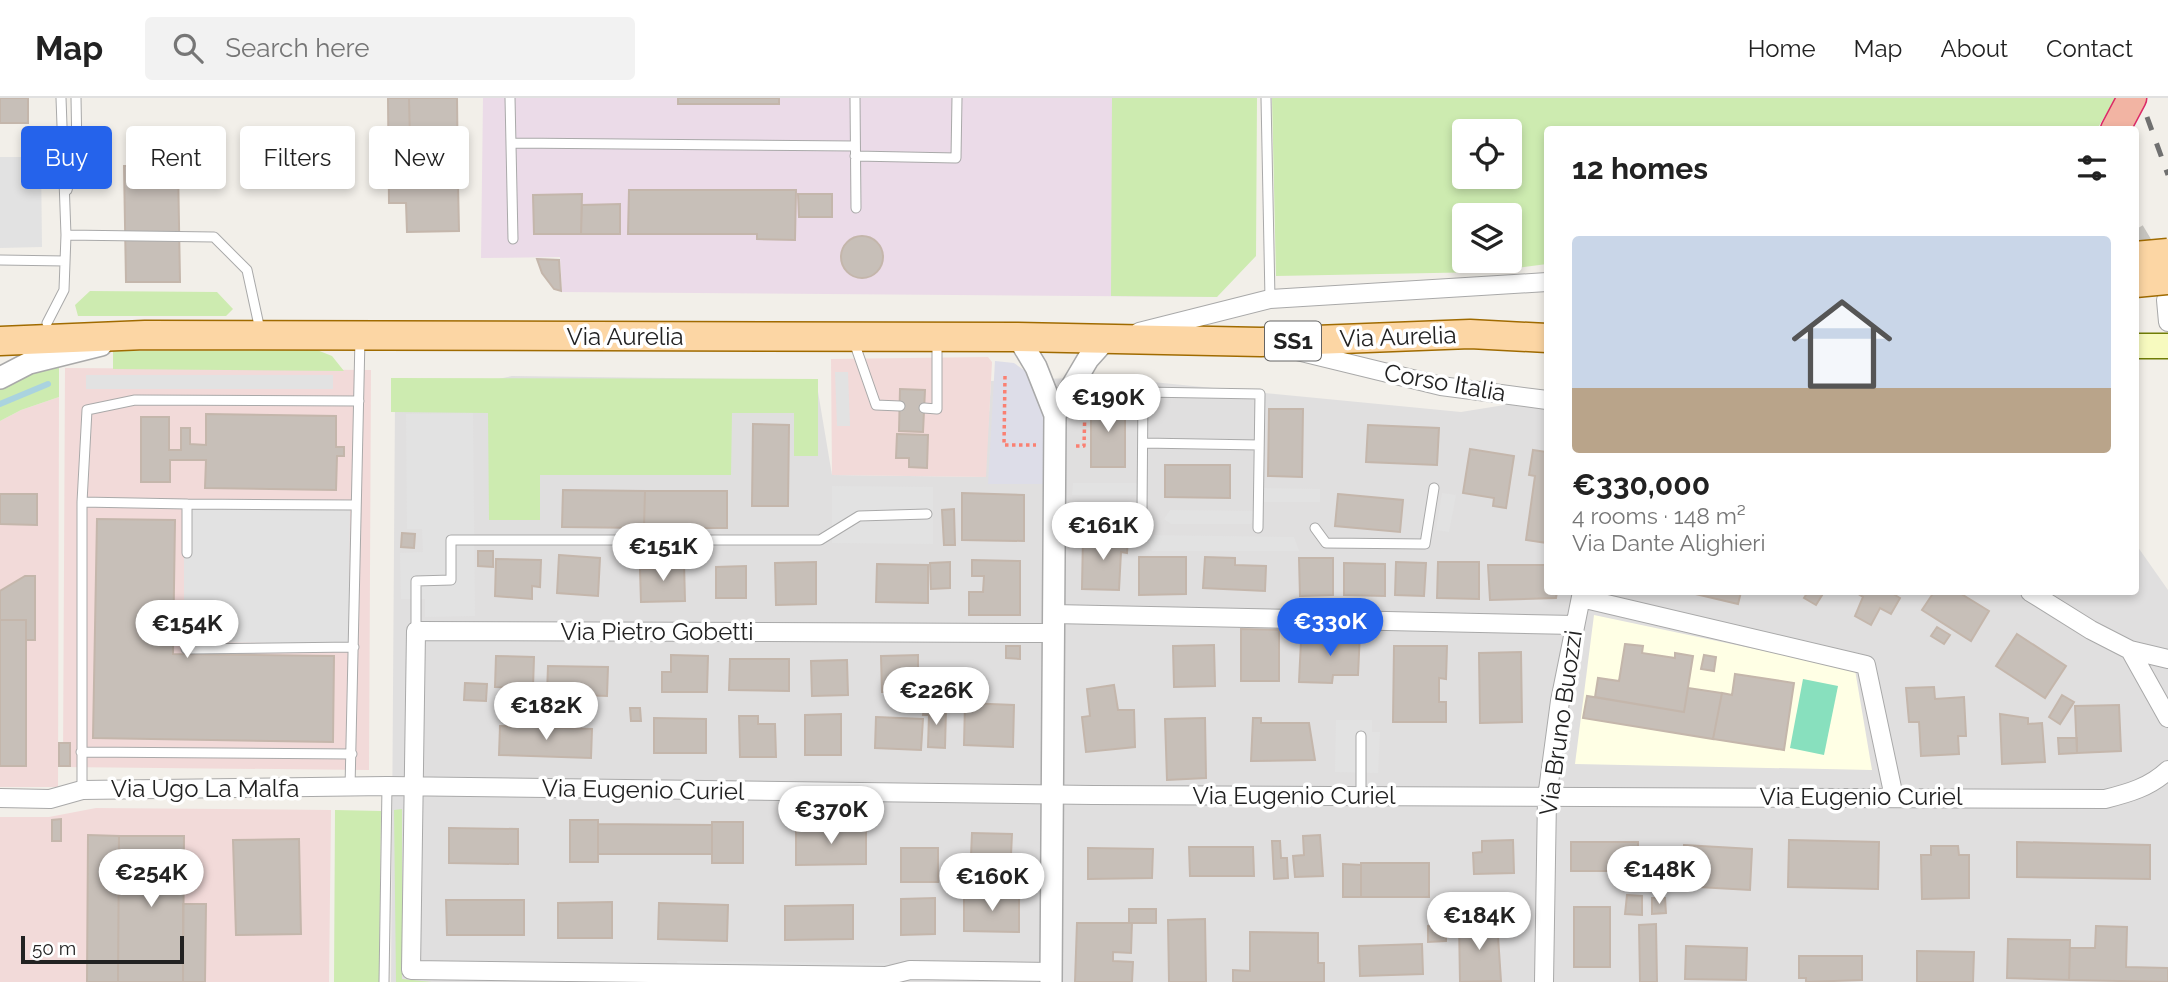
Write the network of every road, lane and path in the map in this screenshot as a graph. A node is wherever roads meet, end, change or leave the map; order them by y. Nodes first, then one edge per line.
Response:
1 (61, 98) edge
2 (76, 98) edge
3 (510, 98) edge
4 (855, 98) edge
5 (957, 98) edge
6 (1266, 98) edge
7 (2132, 98) edge
8 (2117, 126) edge
9 (513, 144) junction
10 (855, 151) junction
11 (65, 200) junction
12 (856, 208) dead end
13 (66, 235) junction
14 (513, 239) dead end
15 (2168, 253) edge
16 (2139, 256) edge
17 (0, 260) edge
18 (65, 261) junction
19 (1544, 282) edge
20 (2139, 284) edge
21 (2167, 290) edge
22 (1270, 299) junction
23 (0, 322) edge
24 (2168, 322) edge
25 (47, 323) junction
26 (1544, 324) edge
27 (1470, 334) junction
28 (145, 335) junction
29 (261, 335) junction
30 (360, 337) junction
31 (852, 337) junction
32 (937, 337) junction
33 (1018, 337) junction
34 (1111, 338) junction
35 (1544, 338) edge
36 (0, 341) edge
37 (1261, 342) junction
38 (2139, 346) edge
39 (2168, 346) edge
40 (1005, 376) dead end
41 (0, 378) edge
42 (1544, 400) edge
43 (359, 401) junction
44 (1085, 406) dead end
45 (900, 407) dead end
46 (924, 408) dead end
47 (1055, 415) junction
48 (1143, 443) junction
49 (1045, 445) dead end
50 (1259, 445) junction
51 (1066, 446) dead end
52 (1434, 488) dead end
53 (82, 502) junction
54 (187, 504) junction
55 (356, 505) junction
56 (1142, 512) dead end
57 (927, 514) dead end
58 (1258, 528) dead end
59 (1315, 528) dead end
60 (187, 553) dead end
61 (1581, 595) edge
62 (2035, 595) edge
63 (187, 608) dead end
64 (1053, 624) junction
65 (1575, 625) junction
66 (416, 631) junction
67 (354, 647) junction
68 (2130, 650) junction
69 (2168, 659) edge
70 (2168, 718) edge
71 (1361, 736) dead end
72 (81, 752) junction
73 (352, 754) junction
74 (2168, 770) edge
75 (387, 786) junction
76 (412, 787) junction
77 (350, 788) junction
78 (82, 790) junction
79 (1052, 794) junction
80 (1361, 797) junction
81 (1894, 797) junction
82 (0, 798) edge
83 (1547, 798) junction
84 (443, 976) edge
85 (565, 977) edge
86 (1051, 977) edge
87 (696, 978) edge
88 (384, 982) edge
89 (1544, 982) edge

1 - 11 lane
2 - 11 lane
3 - 9 lane
4 - 10 lane
5 - 10 lane
6 - 22 lane
7 - 8 highway
9 - 10 lane
9 - 14 lane
10 - 12 lane
11 - 13 lane
13 - 18 lane
13 - 29 lane
15 - 16 main road, bridge
17 - 18 lane
18 - 25 lane
19 - 22 street
20 - 21 main road, bridge
21 - 24 street
22 - 34 street
23 - 25 main road, Via Aurelia
25 - 28 main road, Via Aurelia
26 - 27 main road, Via Aurelia / SS1
27 - 35 main road, Via Aurelia / SS1
27 - 37 main road, Via Aurelia / SS1
28 - 29 main road, Via Aurelia
28 - 36 main road, Via Aurelia
28 - 41 street
29 - 30 main road, Via Aurelia
30 - 31 main road, Via Aurelia
30 - 43 lane
31 - 32 main road, Via Aurelia
31 - 45 lane
32 - 33 main road, Via Aurelia
32 - 46 lane
33 - 34 main road, Via Aurelia
33 - 47 street
34 - 37 main road, Via Aurelia / SS1
34 - 47 street
37 - 42 street, Corso Italia
38 - 39 main road
40 - 49 path
43 - 53 lane
43 - 55 lane
44 - 51 path
47 - 64 street
48 - 50 lane
48 - 50 lane
48 - 56 lane
50 - 58 lane
52 - 59 lane
53 - 54 lane
53 - 72 lane
54 - 55 lane
54 - 60 lane
55 - 67 lane
57 - 66 lane
61 - 65 street, Via Bruno Buozzi
61 - 81 street
62 - 68 street
63 - 67 lane
64 - 65 street, Via Pietro Gobetti
64 - 66 street, Via Pietro Gobetti
64 - 79 street
65 - 83 street, Via Bruno Buozzi
66 - 76 street
67 - 73 lane
68 - 69 street
68 - 70 street
71 - 80 lane
72 - 73 lane
72 - 78 lane
73 - 77 lane
74 - 81 street, Via Eugenio Curiel
75 - 76 street, Via Ugo La Malfa
75 - 77 street, Via Ugo La Malfa
75 - 88 lane
76 - 79 street, Via Eugenio Curiel
76 - 84 street
77 - 78 street, Via Ugo La Malfa
78 - 82 street, Via Ugo La Malfa
79 - 80 street, Via Eugenio Curiel
79 - 86 street
80 - 83 street, Via Eugenio Curiel
81 - 83 street, Via Eugenio Curiel
83 - 89 street, Via Bruno Buozzi
84 - 85 street
85 - 87 street
86 - 87 street

